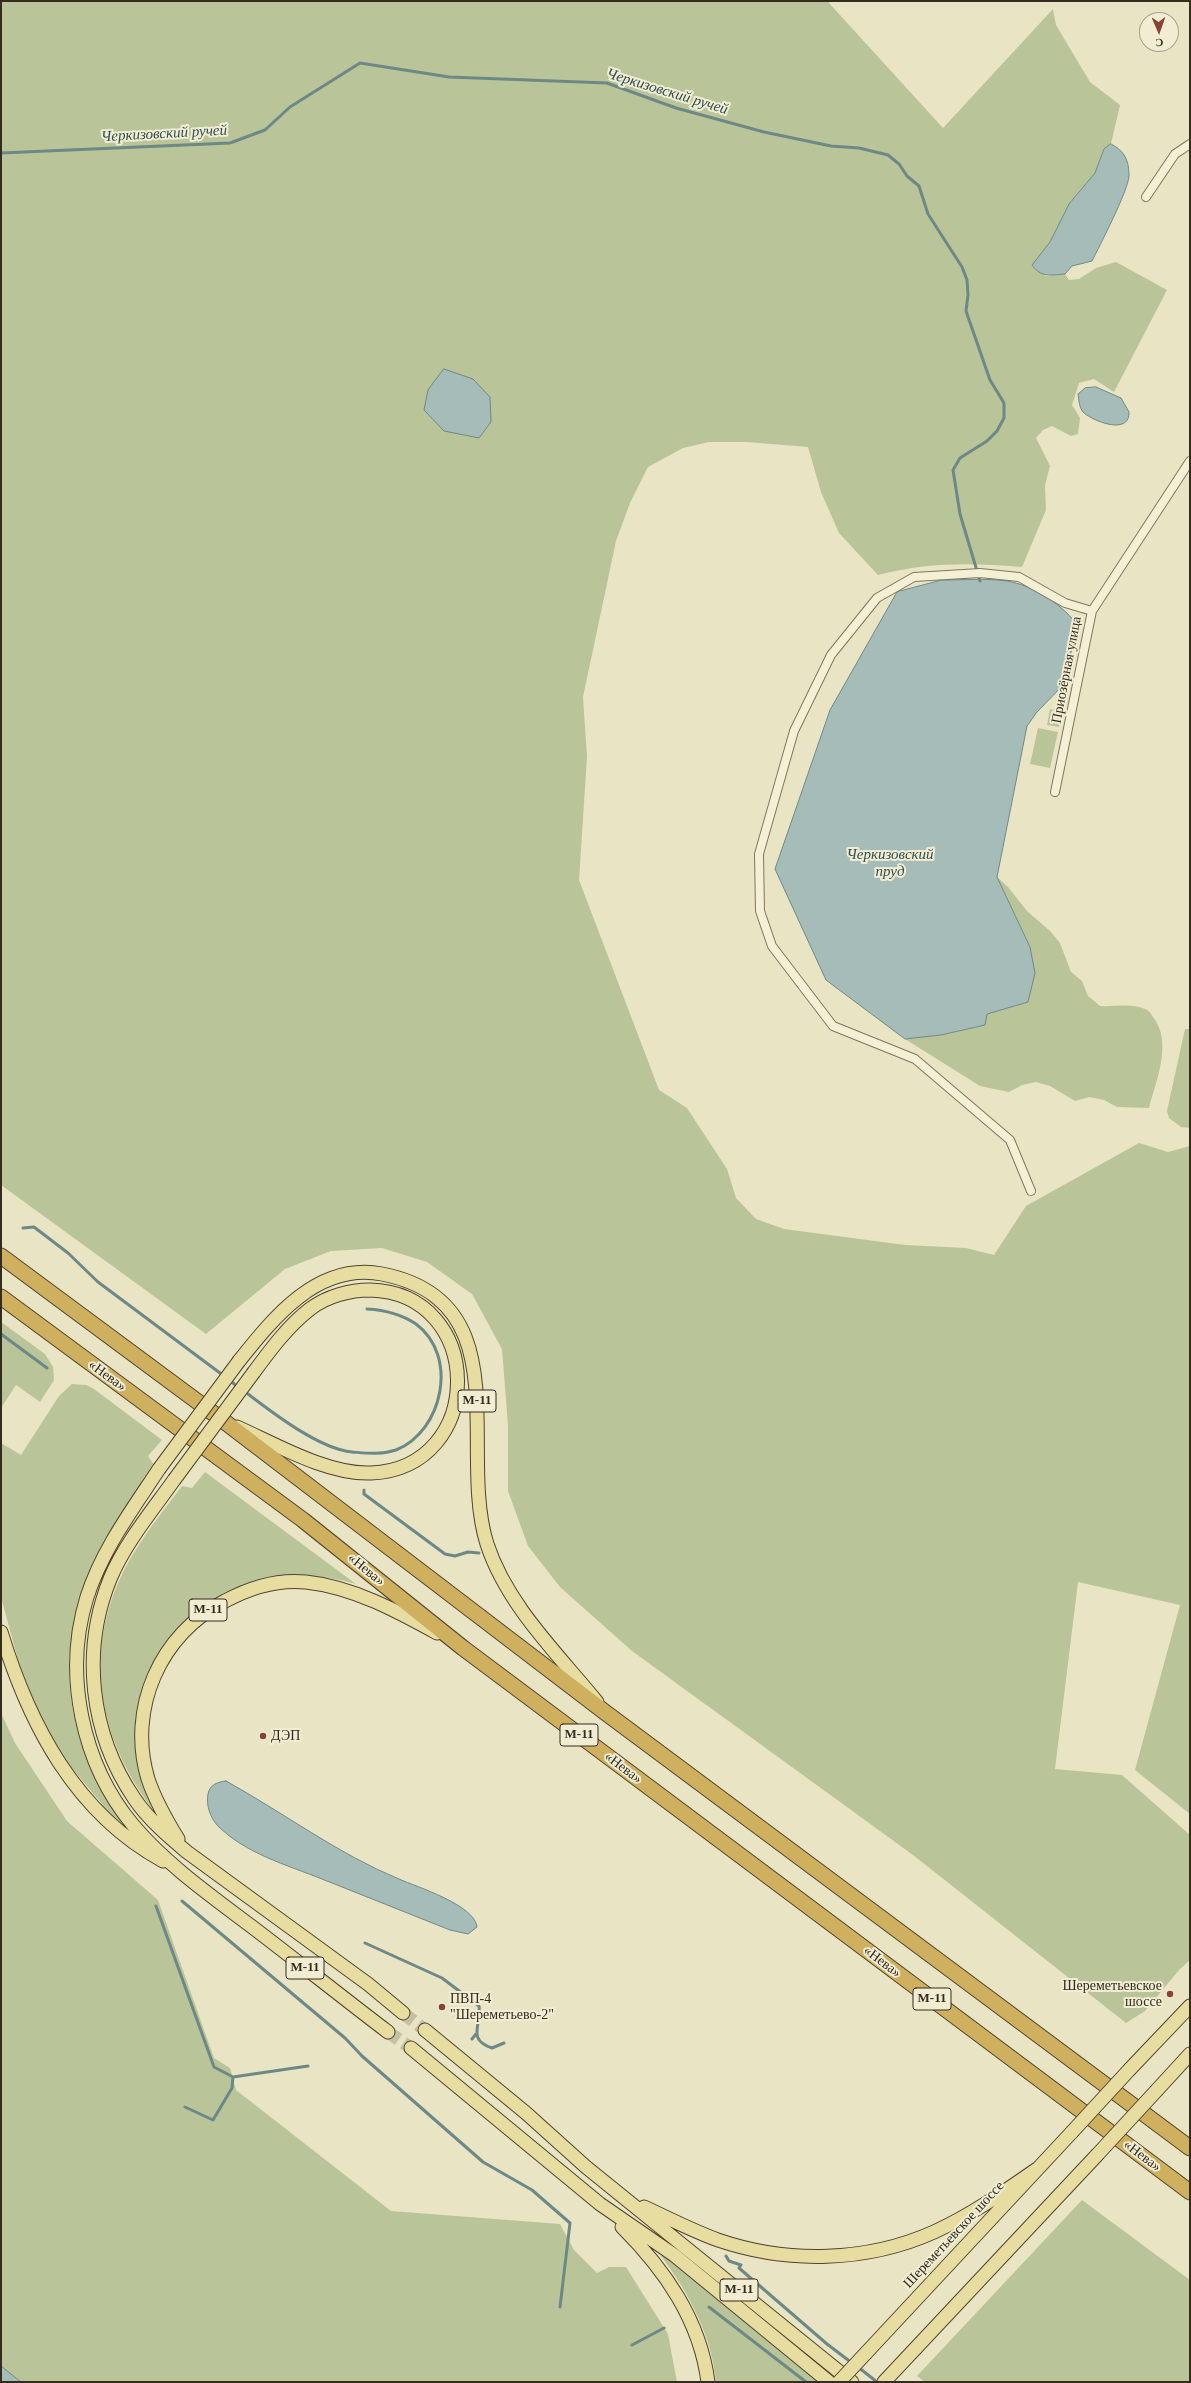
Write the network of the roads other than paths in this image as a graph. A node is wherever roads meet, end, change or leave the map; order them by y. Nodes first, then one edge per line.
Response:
1 (1190, 144) edge
2 (1146, 197) dead end
3 (1190, 461) edge
4 (1092, 611) junction
5 (1055, 792) dead end
6 (1031, 1191) dead end
7 (1, 1256) edge
8 (1, 1297) edge
9 (225, 1422) junction
10 (1, 1632) edge
11 (463, 1648) junction
12 (606, 1713) junction
13 (187, 1852) junction
14 (180, 1870) junction
15 (1190, 2006) edge
16 (403, 2013) tunnel mouth
17 (425, 2030) tunnel mouth
18 (388, 2032) tunnel mouth
19 (411, 2048) tunnel mouth
20 (1190, 2054) edge
21 (1190, 2148) edge
22 (1037, 2169) junction
23 (1190, 2192) edge
24 (626, 2199) junction
25 (600, 2204) junction
26 (888, 2378) edge
27 (708, 2382) edge
28 (829, 2382) edge
29 (840, 2382) edge
30 (852, 2382) edge

1 - 2 street
3 - 4 street, Приозёрная улица
4 - 5 street, Приозёрная улица
4 - 6 street
7 - 9 highway, М-11
8 - 11 highway, «Нева» / М-11
9 - 12 highway, М-11
9 - 13 main road, М-11, bridge
10 - 14 main road, М-11
11 - 13 main road, М-11
11 - 23 highway, «Нева» / М-11
12 - 14 main road, М-11, bridge
12 - 21 highway, М-11
13 - 16 main road, М-11
14 - 18 main road, М-11
15 - 22 main road, Шереметьевское шоссе, bridge
17 - 24 main road, М-11
19 - 25 main road, М-11
20 - 26 main road, bridge
22 - 24 main road, М-11
22 - 29 main road, Шереметьевское шоссе, bridge
24 - 30 main road, М-11
25 - 27 main road, М-11
25 - 28 main road, М-11

